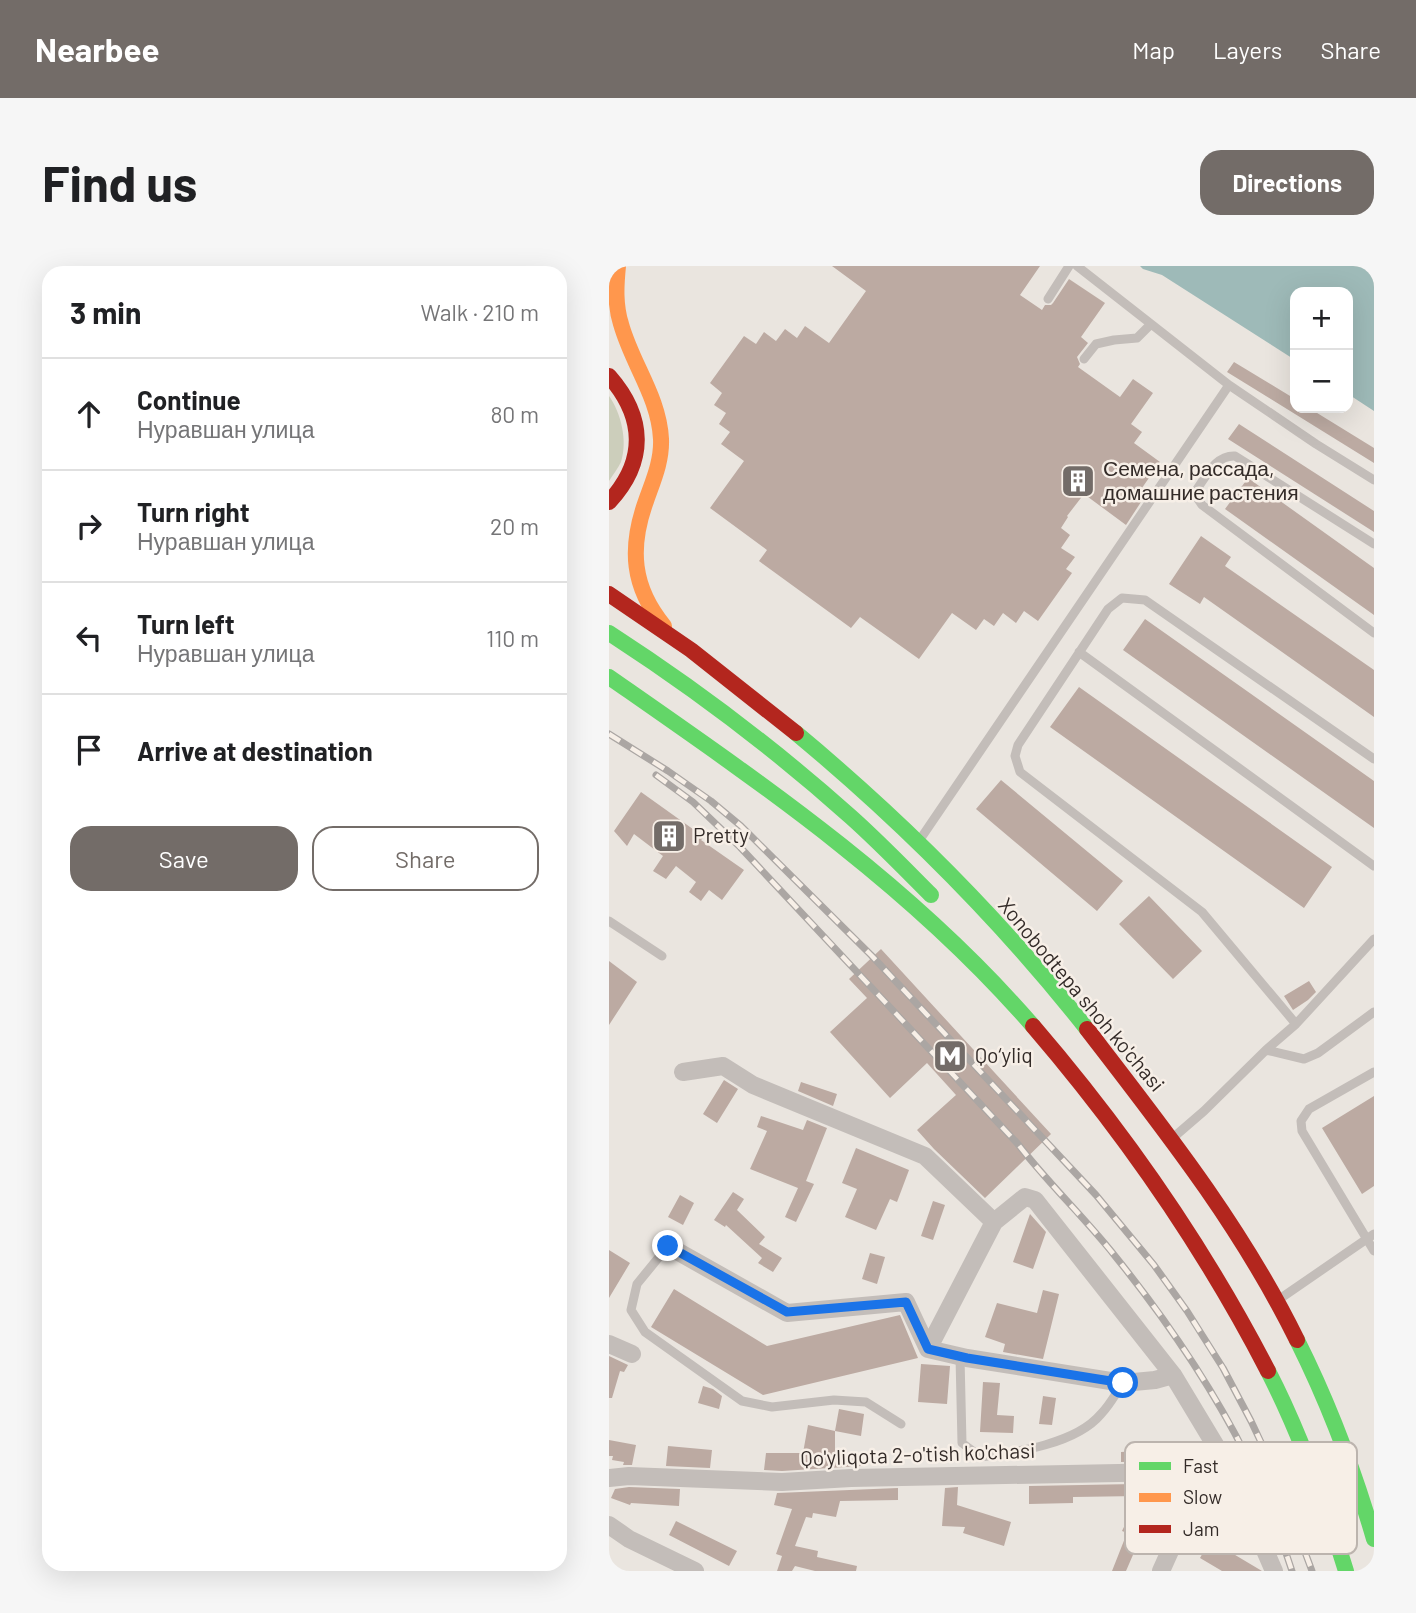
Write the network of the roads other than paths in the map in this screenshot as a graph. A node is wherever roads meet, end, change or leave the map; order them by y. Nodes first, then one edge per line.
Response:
1 (618, 266) edge
2 (1069, 266) edge
3 (1077, 266) edge
4 (1048, 299) dead end
5 (1151, 324) junction
6 (1084, 359) dead end
7 (609, 376) edge
8 (1229, 385) junction
9 (1374, 480) edge
10 (609, 502) edge
11 (1374, 544) edge
12 (609, 594) edge
13 (609, 632) edge
14 (1374, 633) edge
15 (688, 648) junction
16 (1080, 652) junction
17 (609, 677) edge
18 (1374, 759) edge
19 (918, 842) junction
20 (1374, 866) edge
21 (939, 902) dead end
22 (609, 921) edge
23 (1374, 939) edge
24 (973, 942) dead end
25 (662, 956) dead end
26 (1374, 1012) edge
27 (1296, 1024) junction
28 (1053, 1050) junction
29 (1266, 1050) junction
30 (683, 1072) dead end
31 (1374, 1072) edge
32 (1171, 1139) junction
33 (994, 1222) junction
34 (1370, 1236) edge
35 (668, 1246) joint
36 (1374, 1251) edge
37 (1277, 1301) junction
38 (609, 1344) edge
39 (928, 1349) junction
40 (632, 1354) dead end
41 (960, 1357) junction
42 (1173, 1374) junction
43 (1123, 1383) junction
44 (901, 1424) dead end
45 (1214, 1442) edge
46 (1302, 1442) edge
47 (1341, 1442) edge
48 (1125, 1473) edge
49 (609, 1478) edge
50 (1357, 1485) edge
51 (609, 1525) edge
52 (1374, 1539) edge
53 (1169, 1554) edge
54 (1267, 1554) edge
55 (1341, 1554) edge
56 (695, 1571) edge
57 (1161, 1571) edge
58 (1274, 1571) edge
59 (1346, 1571) edge

1 - 15 highway
2 - 4 lane
3 - 5 lane
5 - 6 lane
5 - 8 lane
7 - 10 highway
8 - 9 lane
8 - 19 lane
11 - 14 lane
12 - 15 highway, Xonobodtepa shoh ko'chasi
13 - 21 highway
15 - 19 highway, Xonobodtepa shoh ko'chasi
16 - 18 lane
16 - 20 lane
16 - 27 lane
17 - 28 highway
19 - 32 highway, Xonobodtepa shoh ko'chasi
22 - 25 lane
23 - 27 lane
24 - 28 highway
26 - 29 lane
27 - 29 lane
28 - 46 highway
29 - 32 lane
30 - 33 street
31 - 34 lane
32 - 37 highway, Xonobodtepa shoh ko'chasi
33 - 39 street
33 - 42 street
34 - 36 lane
34 - 37 lane
35 - 39 street
35 - 44 lane
37 - 47 highway, Xonobodtepa shoh ko'chasi
38 - 40 street
39 - 41 street
41 - 43 street
41 - 43 lane
42 - 43 street
42 - 45 street
48 - 49 street, Qo'yliqota 2-o'tish ko'chasi
50 - 52 highway, Xonobodtepa shoh ko'chasi
51 - 56 street
53 - 57 street
54 - 58 street
55 - 59 highway

